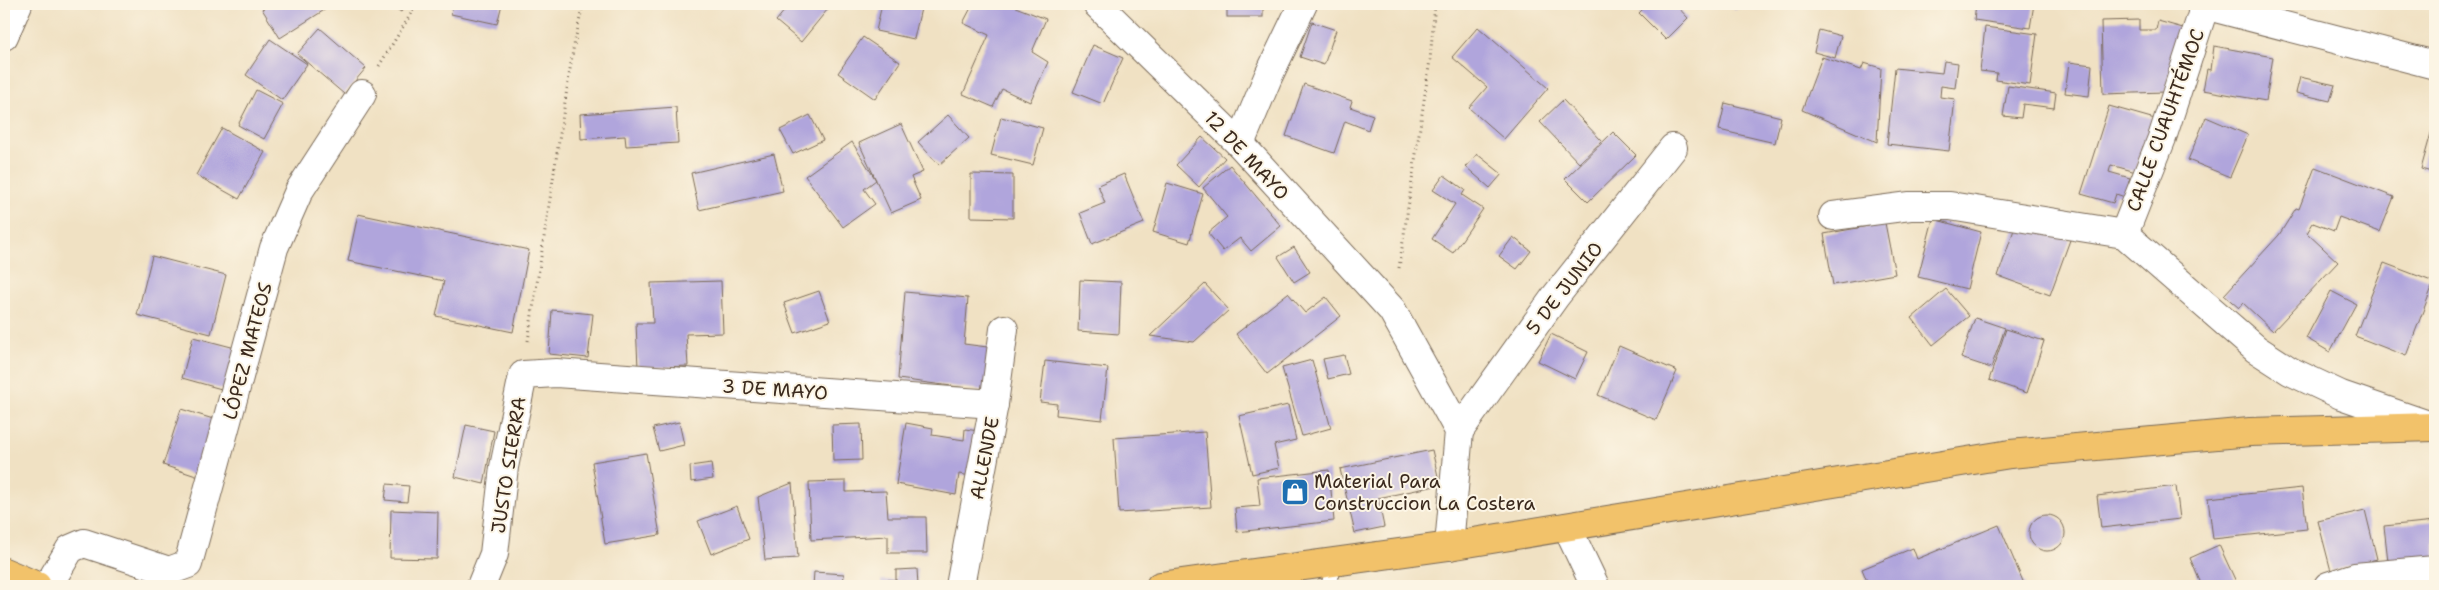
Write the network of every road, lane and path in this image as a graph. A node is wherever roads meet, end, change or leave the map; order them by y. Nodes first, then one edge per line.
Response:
1 (18, 4) edge
2 (417, 4) edge
3 (583, 4) edge
4 (1096, 4) edge
5 (1302, 4) edge
6 (1435, 4) edge
7 (2203, 4) edge
8 (4, 36) edge
9 (2435, 65) edge
10 (362, 94) joint
11 (1240, 144) junction
12 (1673, 148) dead end
13 (1833, 216) dead end
14 (2124, 234) junction
15 (1392, 310) junction
16 (1004, 329) dead end
17 (556, 373) joint
18 (522, 375) junction
19 (994, 404) junction
20 (2435, 427) edge
21 (1459, 431) junction
22 (1567, 527) junction
23 (1449, 546) junction
24 (2435, 570) edge
25 (4, 572) edge
26 (1331, 574) edge
27 (37, 586) edge
28 (48, 586) edge
29 (481, 586) edge
30 (960, 586) edge
31 (1160, 586) edge
32 (1595, 586) edge
33 (2328, 586) edge

1 - 8 street
2 - 10 path
3 - 18 path
4 - 11 street, 12 DE MAYO
5 - 11 street
6 - 15 path
7 - 9 street
7 - 14 street, CALLE CUAUHTÉMOC
10 - 28 street, LÓPEZ MATEOS
11 - 15 street, 12 DE MAYO
12 - 21 street, 5 DE JUNIO
13 - 14 street
14 - 20 street
15 - 21 street, 12 DE MAYO
16 - 19 street, ALLENDE
17 - 18 street, JUSTO SIERRA
17 - 19 street, 3 DE MAYO
18 - 29 street, JUSTO SIERRA
19 - 30 street, ALLENDE
20 - 22 highway
21 - 23 street
22 - 23 highway
22 - 32 street
23 - 26 highway
24 - 33 street
25 - 27 highway
26 - 31 highway

